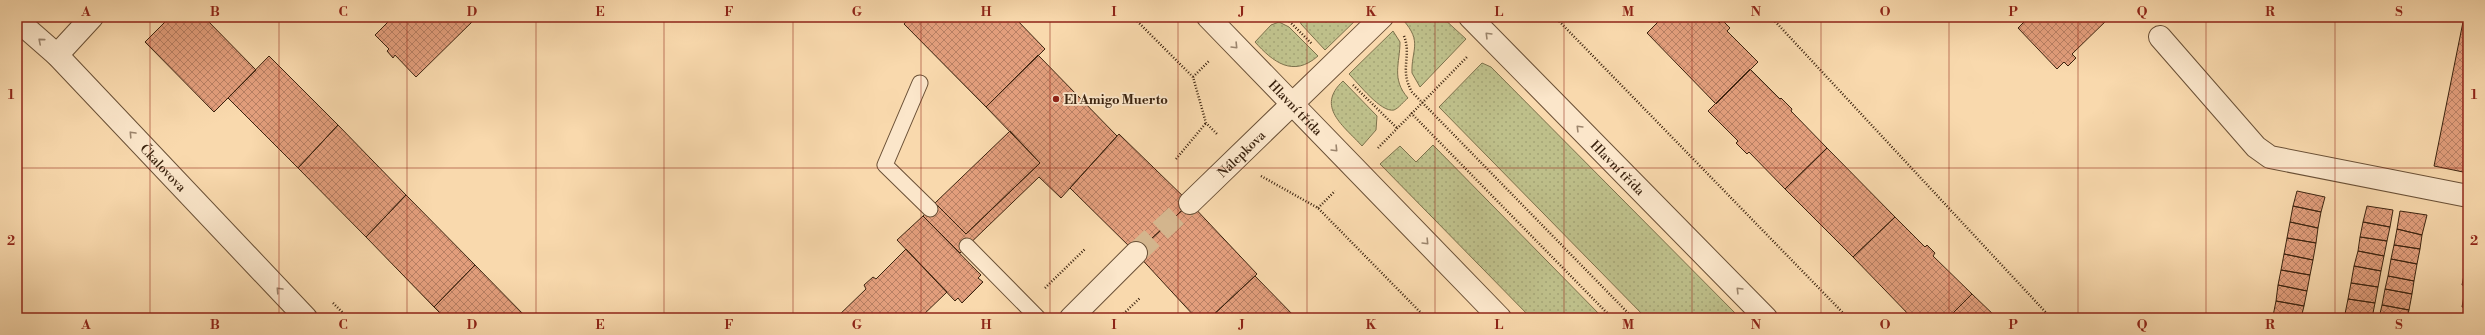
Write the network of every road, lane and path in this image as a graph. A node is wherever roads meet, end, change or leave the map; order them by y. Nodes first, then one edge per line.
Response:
1 (92, 17) edge
2 (1133, 17) edge
3 (1208, 17) edge
4 (1382, 17) edge
5 (1470, 17) edge
6 (1555, 17) edge
7 (1771, 17) edge
8 (17, 20) edge
9 (1403, 32) dead end
10 (1488, 36) junction
11 (2160, 38) dead end
12 (57, 55) junction
13 (920, 83) dead end
14 (1422, 102) junction
15 (1292, 105) junction
16 (1411, 113) junction
17 (1206, 122) junction
18 (1238, 157) junction
19 (1176, 159) dead end
20 (1356, 171) junction
21 (2468, 196) edge
22 (1190, 203) tunnel mouth
23 (1318, 208) junction
24 (930, 209) dead end
25 (967, 246) dead end
26 (1085, 248) dead end
27 (1136, 253) tunnel mouth
28 (1140, 298) dead end
29 (1026, 306) junction
30 (306, 318) edge
31 (1038, 318) edge
32 (1071, 318) edge
33 (1119, 318) edge
34 (1426, 318) edge
35 (1500, 318) edge
36 (1612, 318) edge
37 (1633, 318) edge
38 (1766, 318) edge
39 (1848, 318) edge
40 (2051, 318) edge

1 - 12 street
2 - 17 path
3 -> 15 street, Hlavní třída
4 - 15 street, Nálepkova
10 -> 5 street, Hlavní třída
6 - 39 path
7 - 40 path
12 -> 8 street, Čkalovova
9 - 14 path
10 - 14 path
38 -> 10 street, Hlavní třída
11 - 21 street
30 -> 12 street, Čkalovova
13 - 24 lane
14 - 16 path
14 - 37 path
15 - 18 street, Nálepkova
15 -> 20 street, Hlavní třída
16 - 20 path
16 - 36 path
17 - 18 path
17 - 19 path
18 - 22 street, Nálepkova
18 - 23 path
20 - 23 path
20 -> 35 street, Hlavní třída
23 - 34 path
25 - 29 lane
26 - 29 path
27 - 32 street
28 - 33 path
29 - 31 lane

